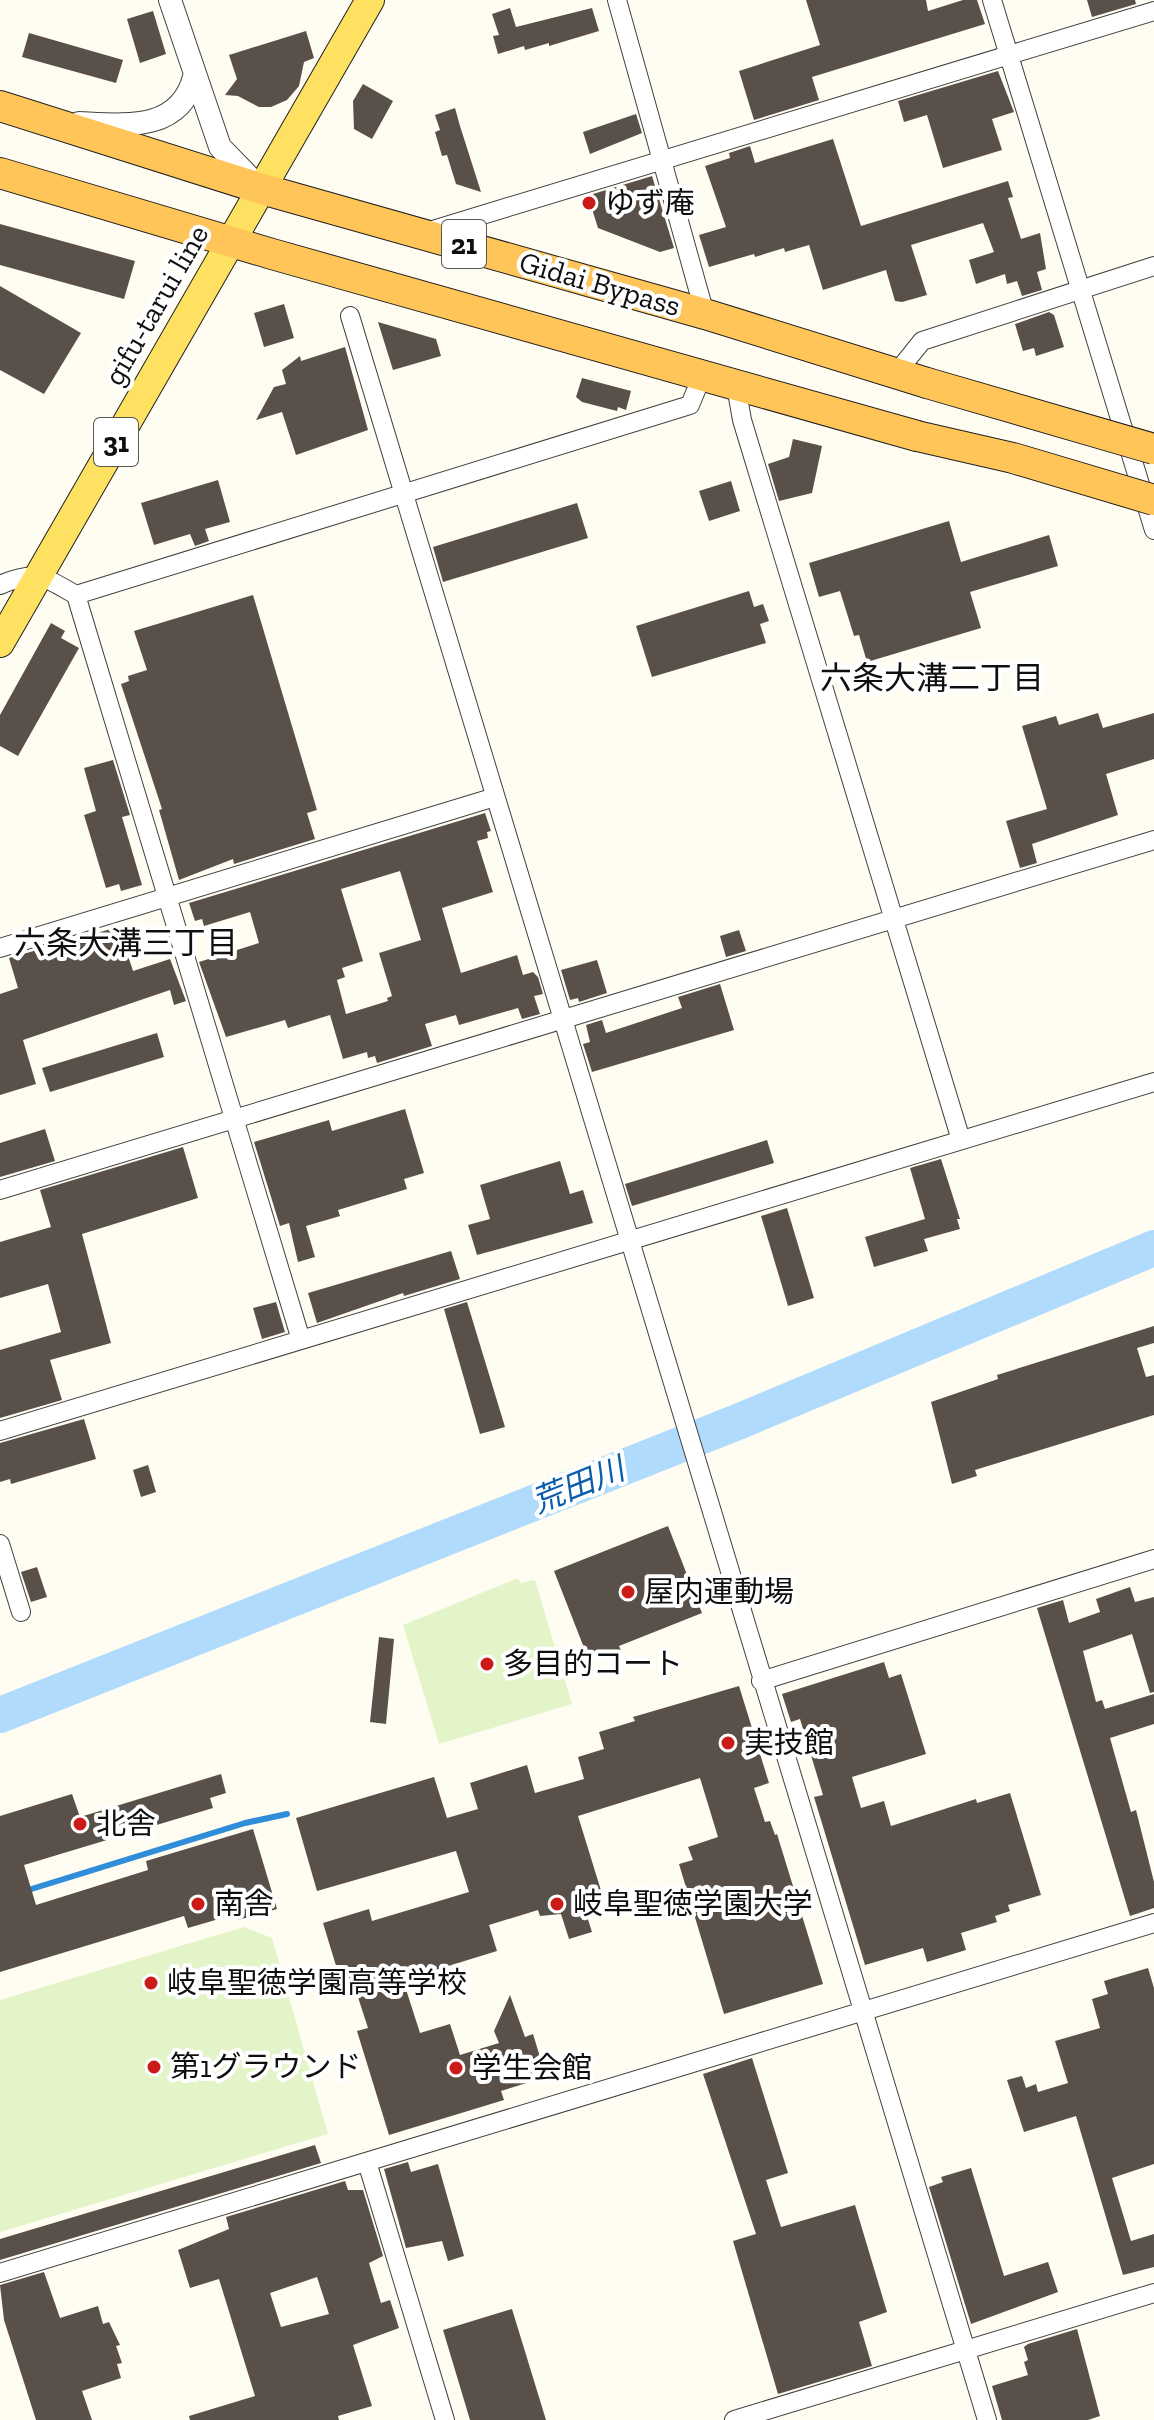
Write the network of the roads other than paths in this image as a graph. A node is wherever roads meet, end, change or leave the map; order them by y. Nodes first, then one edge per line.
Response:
1 (170, 0) edge
2 (370, 0) edge
3 (617, 0) edge
4 (992, 0) edge
5 (1154, 11) edge
6 (1009, 55) junction
7 (194, 77) junction
8 (0, 106) edge
9 (50, 122) junction
10 (664, 161) junction
11 (0, 173) edge
12 (262, 189) junction
13 (422, 232) junction
14 (233, 241) junction
15 (1154, 266) edge
16 (1080, 289) junction
17 (705, 314) junction
18 (350, 316) dead end
19 (898, 371) junction
20 (702, 376) junction
21 (736, 386) junction
22 (1154, 449) edge
23 (402, 496) junction
24 (1154, 500) edge
25 (1154, 530) edge
26 (39, 575) junction
27 (0, 585) edge
28 (76, 595) junction
29 (0, 643) edge
30 (495, 797) junction
31 (1154, 840) edge
32 (167, 897) junction
33 (895, 919) junction
34 (0, 948) edge
35 (564, 1019) junction
36 (1154, 1082) edge
37 (234, 1119) junction
38 (961, 1140) junction
39 (0, 1190) edge
40 (630, 1240) junction
41 (301, 1340) junction
42 (0, 1431) edge
43 (0, 1544) edge
44 (1154, 1559) edge
45 (21, 1612) dead end
46 (761, 1681) junction
47 (1154, 1923) edge
48 (861, 2013) junction
49 (367, 2162) junction
50 (0, 2273) edge
51 (1154, 2293) edge
52 (966, 2351) junction
53 (445, 2420) edge
54 (734, 2420) edge
55 (987, 2420) edge

1 - 7 street
2 - 12 main road, gifu-tarui line / 31
3 - 10 street
4 - 6 street
5 - 6 street
6 - 10 street
6 - 16 street
7 - 9 street
7 - 12 street
8 - 9 highway, Gidai Bypass / 21
9 - 12 highway, Gidai Bypass / 21
10 - 13 street
10 - 17 street
11 - 14 highway, Gidai Bypass / 21
12 - 13 highway, Gidai Bypass / 21
12 - 14 main road, gifu-tarui line / 31
13 - 17 highway, Gidai Bypass / 21
14 - 20 highway, Gidai Bypass / 21
14 - 26 main road, gifu-tarui line / 31
15 - 16 street
16 - 19 street
16 - 25 street
17 - 19 highway, Gidai Bypass / 21
18 - 23 street
19 - 22 highway, Gidai Bypass / 21, bridge
20 - 21 highway, Gidai Bypass / 21
20 - 23 street
21 - 24 highway, Gidai Bypass / 21, bridge
21 - 33 street
23 - 28 street
23 - 30 street
26 - 27 street
26 - 28 street
26 - 29 main road, gifu-tarui line / 31
28 - 32 street
30 - 32 street
30 - 35 street
31 - 33 street
32 - 34 street
32 - 37 street
33 - 35 street
33 - 38 street
35 - 37 street
35 - 40 street
36 - 38 street
37 - 39 street
37 - 41 street
38 - 40 street
40 - 41 street
40 - 46 street
41 - 42 street
43 - 45 street
44 - 46 street
46 - 48 street
47 - 48 street
48 - 49 street
48 - 52 street
49 - 50 street
49 - 53 street
51 - 52 street
52 - 54 street
52 - 55 street

